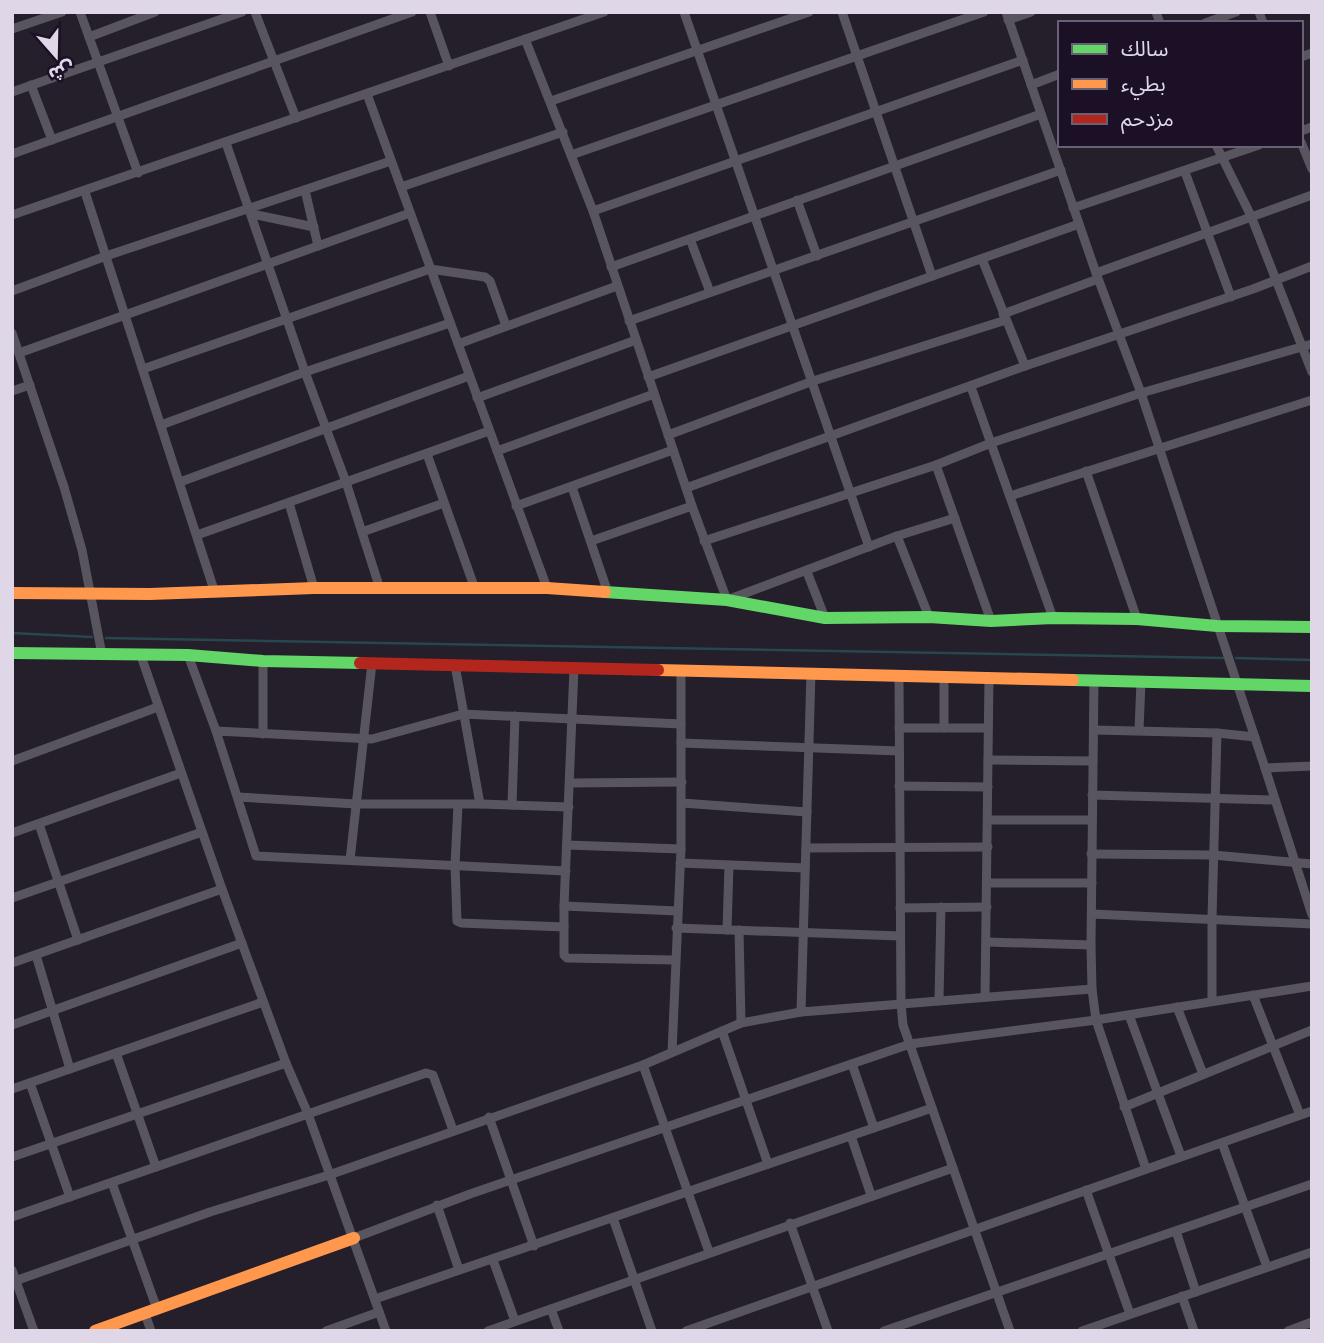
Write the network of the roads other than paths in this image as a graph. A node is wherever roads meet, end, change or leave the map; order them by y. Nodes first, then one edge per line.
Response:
1 (62, 12) edge
2 (80, 12) edge
3 (155, 12) edge
4 (242, 12) edge
5 (255, 12) edge
6 (412, 12) edge
7 (429, 12) edge
8 (604, 12) edge
9 (684, 12) edge
10 (809, 12) edge
11 (842, 12) edge
12 (984, 12) edge
13 (1031, 12) edge
14 (1236, 12) edge
15 (1007, 16) edge
16 (1211, 21) edge
17 (12, 29) edge
18 (89, 37) junction
19 (525, 39) junction
20 (698, 50) junction
21 (856, 56) junction
22 (274, 60) junction
23 (1023, 60) junction
24 (99, 62) junction
25 (449, 66) junction
26 (1058, 75) edge
27 (31, 85) junction
28 (1031, 85) junction
29 (12, 92) edge
30 (367, 94) junction
31 (551, 101) junction
32 (716, 103) junction
33 (877, 113) junction
34 (1041, 114) junction
35 (117, 117) junction
36 (296, 118) junction
37 (563, 132) junction
38 (52, 140) junction
39 (1055, 140) edge
40 (226, 143) junction
41 (1217, 147) edge
42 (1253, 147) edge
43 (1303, 147) edge
44 (12, 154) edge
45 (571, 155) junction
46 (1223, 158) junction
47 (391, 161) junction
48 (736, 161) junction
49 (894, 166) junction
50 (1312, 169) edge
51 (1061, 170) junction
52 (1185, 172) junction
53 (138, 173) junction
54 (401, 187) junction
55 (305, 190) junction
56 (85, 192) junction
57 (1312, 195) edge
58 (797, 200) junction
59 (1073, 208) junction
60 (251, 211) junction
61 (593, 211) junction
62 (410, 213) junction
63 (12, 215) edge
64 (756, 215) junction
65 (1251, 216) junction
66 (913, 223) junction
67 (1079, 224) junction
68 (314, 227) junction
69 (1207, 233) junction
70 (690, 239) junction
71 (318, 246) junction
72 (106, 256) junction
73 (817, 256) junction
74 (982, 259) junction
75 (269, 263) junction
76 (1312, 266) edge
77 (611, 267) junction
78 (430, 269) junction
79 (774, 271) junction
80 (932, 276) junction
81 (1097, 276) junction
82 (1275, 281) junction
83 (617, 286) junction
84 (12, 291) edge
85 (710, 292) junction
86 (1231, 297) junction
87 (126, 315) junction
88 (287, 317) junction
89 (1005, 317) junction
90 (629, 321) junction
91 (450, 323) junction
92 (506, 326) junction
93 (794, 326) junction
94 (12, 333) edge
95 (1119, 335) junction
96 (636, 340) junction
97 (458, 344) junction
98 (1312, 344) edge
99 (1301, 348) junction
100 (19, 353) junction
101 (1025, 366) junction
102 (143, 369) junction
103 (305, 372) junction
104 (1312, 372) edge
105 (469, 376) junction
106 (648, 377) junction
107 (813, 381) junction
108 (30, 385) junction
109 (971, 387) junction
110 (12, 391) edge
111 (1141, 393) junction
112 (654, 394) junction
113 (477, 398) junction
114 (1312, 400) edge
115 (161, 425) junction
116 (326, 428) junction
117 (489, 431) junction
118 (668, 435) junction
119 (832, 436) junction
120 (991, 443) junction
121 (1159, 448) junction
122 (673, 450) junction
123 (497, 451) junction
124 (427, 454) junction
125 (936, 464) junction
126 (1086, 471) junction
127 (180, 481) junction
128 (346, 482) junction
129 (572, 487) junction
130 (686, 488) junction
131 (850, 493) junction
132 (1010, 496) junction
133 (289, 503) junction
134 (444, 503) junction
135 (516, 506) junction
136 (692, 506) junction
137 (955, 518) junction
138 (362, 532) junction
139 (197, 535) junction
140 (898, 536) junction
141 (591, 541) junction
142 (704, 541) junction
143 (869, 547) junction
144 (807, 572) junction
145 (314, 588) junction
146 (547, 588) junction
147 (380, 589) junction
148 (475, 589) junction
149 (12, 593) edge
150 (92, 593) junction
151 (215, 593) junction
152 (608, 593) junction
153 (727, 600) junction
154 (929, 617) junction
155 (825, 618) junction
156 (1053, 618) junction
157 (1137, 620) junction
158 (991, 621) junction
159 (1217, 626) junction
160 (1312, 627) edge
161 (12, 653) edge
162 (102, 655) junction
163 (188, 655) junction
164 (141, 656) junction
165 (263, 661) junction
166 (372, 663) junction
167 (455, 665) junction
168 (575, 668) junction
169 (681, 671) junction
170 (811, 673) junction
171 (899, 676) junction
172 (944, 677) junction
173 (989, 677) junction
174 (1094, 680) junction
175 (1141, 681) junction
176 (1237, 684) junction
177 (1312, 686) edge
178 (158, 707) junction
179 (463, 714) junction
180 (515, 716) junction
181 (572, 720) junction
182 (681, 724) junction
183 (899, 728) junction
184 (944, 728) junction
185 (988, 728) junction
186 (1094, 730) junction
187 (1139, 730) junction
188 (216, 731) junction
189 (1217, 733) junction
190 (263, 734) junction
191 (1255, 737) junction
192 (365, 739) junction
193 (681, 743) junction
194 (809, 749) junction
195 (899, 751) junction
196 (13, 759) edge
197 (988, 760) junction
198 (1093, 761) junction
199 (1312, 766) edge
200 (1265, 768) junction
201 (181, 773) junction
202 (682, 782) junction
203 (569, 783) junction
204 (899, 786) junction
205 (988, 787) junction
206 (1092, 795) junction
207 (238, 797) junction
208 (1215, 799) junction
209 (1275, 800) junction
210 (682, 803) junction
211 (356, 804) junction
212 (480, 804) junction
213 (458, 805) junction
214 (512, 805) junction
215 (569, 807) junction
216 (807, 811) junction
217 (988, 820) junction
218 (1092, 820) junction
219 (39, 824) junction
220 (12, 832) edge
221 (202, 832) junction
222 (567, 845) junction
223 (899, 847) junction
224 (988, 847) junction
225 (806, 848) junction
226 (681, 849) junction
227 (1091, 854) junction
228 (1213, 855) junction
229 (350, 860) junction
230 (680, 863) junction
231 (1297, 864) junction
232 (1312, 864) edge
233 (455, 865) junction
234 (729, 865) junction
235 (805, 868) junction
236 (566, 871) junction
237 (58, 881) junction
238 (987, 883) junction
239 (1092, 883) junction
240 (222, 889) junction
241 (12, 898) edge
242 (564, 906) junction
243 (941, 907) junction
244 (987, 907) junction
245 (900, 908) junction
246 (677, 911) junction
247 (1092, 914) junction
248 (1312, 915) edge
249 (1212, 918) junction
250 (1312, 924) edge
251 (564, 927) junction
252 (676, 928) junction
253 (727, 930) junction
254 (739, 930) junction
255 (803, 933) junction
256 (900, 936) junction
257 (78, 940) junction
258 (986, 942) junction
259 (242, 943) junction
260 (1091, 945) junction
261 (36, 955) junction
262 (674, 960) junction
263 (12, 963) edge
264 (1312, 986) edge
265 (1092, 989) junction
266 (1253, 995) junction
267 (985, 997) junction
268 (939, 1000) junction
269 (1212, 1001) junction
270 (263, 1002) junction
271 (901, 1004) junction
272 (1177, 1007) junction
273 (53, 1011) junction
274 (801, 1012) junction
275 (1129, 1015) junction
276 (1096, 1020) junction
277 (741, 1023) junction
278 (12, 1025) edge
279 (1312, 1030) edge
280 (722, 1031) junction
281 (910, 1044) junction
282 (1272, 1046) junction
283 (672, 1052) junction
284 (116, 1053) junction
285 (286, 1063) junction
286 (852, 1064) junction
287 (643, 1065) junction
288 (71, 1069) junction
289 (1203, 1074) junction
290 (30, 1083) junction
291 (12, 1089) edge
292 (1158, 1095) junction
293 (746, 1100) junction
294 (1124, 1107) junction
295 (932, 1108) junction
296 (1312, 1111) edge
297 (138, 1114) junction
298 (308, 1114) junction
299 (1300, 1115) junction
300 (489, 1118) junction
301 (665, 1127) junction
302 (874, 1128) junction
303 (453, 1130) junction
304 (851, 1136) junction
305 (52, 1143) junction
306 (1222, 1143) junction
307 (1181, 1156) junction
308 (12, 1157) edge
309 (768, 1164) junction
310 (156, 1167) junction
311 (953, 1168) junction
312 (1146, 1169) junction
313 (329, 1175) junction
314 (511, 1180) junction
315 (112, 1183) junction
316 (1312, 1184) edge
317 (1086, 1190) junction
318 (687, 1192) junction
319 (871, 1195) junction
320 (71, 1197) junction
321 (437, 1206) junction
322 (1245, 1207) junction
323 (12, 1217) edge
324 (612, 1218) junction
325 (790, 1223) junction
326 (975, 1229) junction
327 (1176, 1230) junction
328 (354, 1238) junction
329 (131, 1240) junction
330 (534, 1246) junction
331 (709, 1252) junction
332 (1312, 1252) edge
333 (1109, 1254) junction
334 (493, 1260) junction
335 (1267, 1267) junction
336 (12, 1270) edge
337 (459, 1270) junction
338 (633, 1280) junction
339 (14, 1281) edge
340 (812, 1286) junction
341 (997, 1292) junction
342 (1196, 1292) junction
343 (1182, 1296) junction
344 (375, 1299) junction
345 (551, 1309) junction
346 (151, 1312) junction
347 (379, 1312) junction
348 (1130, 1314) junction
349 (515, 1321) junction
350 (1312, 1322) edge
351 (34, 1331) edge
352 (95, 1331) edge
353 (151, 1331) edge
354 (326, 1331) edge
355 (386, 1331) edge
356 (488, 1331) edge
357 (559, 1331) edge
358 (652, 1331) edge
359 (686, 1331) edge
360 (828, 1331) edge
361 (884, 1331) edge
362 (1010, 1331) edge
363 (1082, 1331) edge
364 (1194, 1331) edge
365 (1287, 1331) edge

1 - 17 street
2 - 18 street
3 - 18 street
4 - 24 street
5 - 22 street
6 - 22 street
7 - 25 street
8 - 19 street
9 - 20 street
10 - 20 street
11 - 21 street
12 - 21 street
13 - 15 street
14 - 16 street
15 - 23 street
18 - 24 street
19 - 25 street
19 - 31 street
20 - 31 street
20 - 32 street
21 - 32 street
21 - 33 street
22 - 35 street
22 - 36 street
23 - 28 street
23 - 33 street
24 - 27 street
24 - 35 street
25 - 30 street
26 - 28 street
27 - 29 street
27 - 38 street
28 - 34 street
30 - 36 street
30 - 47 street
31 - 37 street
32 - 45 street
32 - 48 street
33 - 48 street
33 - 49 street
34 - 39 street
34 - 49 street
35 - 38 street
35 - 53 street
36 - 40 street
37 - 45 street
37 - 54 street
38 - 44 street
39 - 51 street
40 - 53 street
40 - 60 street
41 - 46 street
42 - 46 street
43 - 50 street
45 - 61 street
46 - 52 street
46 - 65 street
47 - 54 street
47 - 55 street
48 - 61 street
48 - 64 street
49 - 58 street
49 - 66 street
51 - 59 street
51 - 66 street
52 - 59 street
52 - 69 street
53 - 56 street
54 - 62 street
55 - 60 street
55 - 68 street
56 - 63 street
56 - 72 street
57 - 65 street
58 - 64 street
58 - 73 street
59 - 67 street
60 - 68 street
60 - 72 street
60 - 75 street
61 - 77 street
62 - 71 street
62 - 78 street
64 - 70 street
64 - 79 street
65 - 69 street
65 - 82 street
66 - 73 street
66 - 80 street
67 - 74 street
67 - 81 street
68 - 71 street
69 - 81 street
69 - 86 street
70 - 77 street
70 - 85 street
71 - 75 street
72 - 84 street
72 - 87 street
73 - 79 street
74 - 80 street
74 - 89 street
75 - 87 street
75 - 88 street
76 - 82 street
77 - 83 street
78 - 88 street
78 - 91 street
78 - 92 street
79 - 85 street
79 - 93 street
80 - 93 street
81 - 89 street
81 - 95 street
82 - 86 street
82 - 99 street
83 - 90 street
83 - 92 street
85 - 90 street
86 - 95 street
87 - 100 street
87 - 102 street
88 - 102 street
88 - 103 street
89 - 101 street
89 - 107 street
90 - 96 street
91 - 97 street
91 - 103 street
92 - 97 street
93 - 106 street
93 - 107 street
94 - 100 street
95 - 101 street
95 - 111 street
96 - 106 street
96 - 113 street
97 - 105 street
98 - 99 street
99 - 104 street
99 - 111 street
100 - 108 street
101 - 109 street
102 - 115 street
103 - 115 street
103 - 116 street
105 - 113 street
105 - 116 street
106 - 112 street
107 - 118 street
107 - 119 street
108 - 110 street
108 - 150 street
109 - 119 street
109 - 120 street
111 - 120 street
111 - 121 street
112 - 118 street
112 - 123 street
113 - 117 street
114 - 121 street
115 - 127 street
116 - 127 street
116 - 128 street
117 - 123 street
117 - 124 street
118 - 122 street
119 - 130 street
119 - 131 street
120 - 125 street
120 - 132 street
121 - 126 street
121 - 159 street
122 - 129 street
122 - 130 street
123 - 135 street
124 - 128 street
124 - 134 street
125 - 131 street
125 - 137 street
126 - 132 street
126 - 157 street
127 - 139 street
128 - 133 street
128 - 138 street
129 - 135 street
129 - 141 street
130 - 136 street
131 - 142 street
131 - 143 street
132 - 156 street
133 - 139 street
133 - 145 street
134 - 138 street
134 - 148 street
135 - 146 street
136 - 141 street
136 - 142 street
137 - 140 street
137 - 158 street
138 - 147 street
139 - 151 street
140 - 143 street
140 - 154 street
141 - 152 street
142 - 153 street
143 - 144 street
144 - 153 street
144 - 155 street
145 - 147 street
145 - 151 street
146 - 148 street
146 - 152 street
147 - 148 street
149 - 150 street
150 - 151 street
150 - 162 street
152 - 153 street
153 - 155 street
154 - 155 street
154 - 158 street
156 - 157 street
156 - 158 street
157 - 159 street
159 - 160 street
159 - 176 street
161 - 162 street
162 - 164 street
163 - 164 street
163 - 165 street
163 - 188 street
164 - 178 street
165 - 166 street
165 - 190 street
166 - 167 street
166 - 192 street
167 - 168 street
167 - 179 street
168 - 169 street
168 - 181 street
169 - 170 street
169 - 182 street
170 - 171 street
170 - 194 street
171 - 172 street
171 - 183 street
172 - 173 street
172 - 184 street
173 - 174 street
173 - 185 street
174 - 175 street
174 - 186 street
175 - 176 street
175 - 187 street
176 - 177 street
176 - 191 street
178 - 196 street
178 - 201 street
179 - 180 street
179 - 192 street
179 - 212 street
180 - 181 street
180 - 214 street
181 - 182 street
181 - 203 street
182 - 193 street
183 - 184 street
183 - 195 street
184 - 185 street
185 - 197 street
186 - 187 street
186 - 198 street
187 - 189 street
188 - 190 street
188 - 207 street
189 - 191 street
189 - 208 street
190 - 192 street
191 - 200 street
192 - 211 street
193 - 194 street
193 - 202 street
194 - 195 street
194 - 216 street
195 - 204 street
197 - 198 street
197 - 205 street
198 - 206 street
199 - 200 street
200 - 209 street
201 - 219 street
201 - 221 street
202 - 203 street
202 - 210 street
203 - 215 street
204 - 205 street
204 - 223 street
205 - 217 street
206 - 208 street
206 - 218 street
207 - 211 street
207 - 229 street
208 - 209 street
208 - 228 street
209 - 231 street
210 - 216 street
210 - 226 street
211 - 213 street
211 - 229 street
212 - 213 street
212 - 214 street
213 - 233 street
214 - 215 street
215 - 222 street
216 - 225 street
217 - 218 street
217 - 224 street
218 - 227 street
219 - 220 street
219 - 237 street
221 - 237 street
221 - 240 street
222 - 226 street
222 - 236 street
223 - 224 street
223 - 225 street
223 - 245 street
224 - 238 street
225 - 235 street
226 - 230 street
227 - 228 street
227 - 239 street
228 - 231 street
228 - 249 street
229 - 233 street
230 - 234 street
230 - 246 street
231 - 232 street
231 - 248 street
233 - 236 street
233 - 251 street
234 - 235 street
234 - 253 street
235 - 255 street
236 - 242 street
237 - 241 street
237 - 257 street
238 - 239 street
238 - 244 street
239 - 247 street
240 - 257 street
240 - 259 street
242 - 246 street
242 - 251 street
243 - 244 street
243 - 245 street
243 - 268 street
244 - 258 street
245 - 256 street
246 - 252 street
247 - 249 street
247 - 260 street
249 - 250 street
249 - 269 street
251 - 262 street
252 - 253 street
252 - 262 street
253 - 254 street
254 - 255 street
254 - 277 street
255 - 256 street
255 - 274 street
256 - 271 street
257 - 261 street
258 - 260 street
258 - 267 street
259 - 270 street
259 - 273 street
260 - 265 street
261 - 263 street
261 - 273 street
262 - 283 street
264 - 266 street
265 - 267 street
265 - 276 street
266 - 269 street
266 - 282 street
267 - 268 street
268 - 271 street
269 - 272 street
270 - 284 street
270 - 285 street
271 - 274 street
271 - 281 street
272 - 275 street
272 - 289 street
273 - 278 street
273 - 288 street
274 - 277 street
275 - 276 street
275 - 292 street
276 - 281 street
276 - 294 street
277 - 280 street
279 - 282 street
280 - 283 street
280 - 293 street
281 - 286 street
281 - 295 street
282 - 289 street
282 - 299 street
283 - 287 street
284 - 288 street
284 - 297 street
285 - 297 street
285 - 298 street
286 - 293 street
286 - 302 street
287 - 300 street
287 - 301 street
288 - 290 street
289 - 292 street
290 - 291 street
290 - 305 street
292 - 294 street
292 - 307 street
293 - 301 street
293 - 309 street
294 - 312 street
295 - 302 street
295 - 311 street
296 - 299 street
297 - 305 street
297 - 310 street
298 - 303 street
298 - 310 street
298 - 313 street
299 - 306 street
300 - 303 street
300 - 314 street
301 - 314 street
301 - 318 street
302 - 304 street
303 - 313 street
304 - 309 street
304 - 319 street
305 - 308 street
305 - 320 street
306 - 307 street
306 - 322 street
307 - 312 street
309 - 318 street
310 - 315 street
311 - 319 street
311 - 326 street
312 - 317 street
313 - 328 street
313 - 329 street
314 - 321 street
314 - 330 street
315 - 320 street
315 - 329 street
316 - 322 street
317 - 326 street
317 - 333 street
318 - 324 street
318 - 331 street
319 - 325 street
320 - 323 street
321 - 328 street
321 - 337 street
322 - 327 street
322 - 335 street
324 - 330 street
324 - 338 street
325 - 331 street
325 - 340 street
326 - 340 street
326 - 341 street
327 - 333 street
327 - 342 street
328 - 344 street
328 - 346 street
329 - 339 street
329 - 346 street
330 - 334 street
331 - 338 street
332 - 335 street
333 - 341 street
333 - 348 street
334 - 337 street
334 - 349 street
335 - 342 street
336 - 339 street
337 - 344 street
338 - 345 street
338 - 358 street
339 - 351 street
340 - 359 street
340 - 360 street
341 - 361 street
341 - 362 street
342 - 343 street
343 - 348 street
343 - 364 street
344 - 347 street
345 - 349 street
345 - 357 street
346 - 352 street
346 - 353 street
347 - 354 street
347 - 355 street
348 - 363 street
349 - 356 street
350 - 365 street

